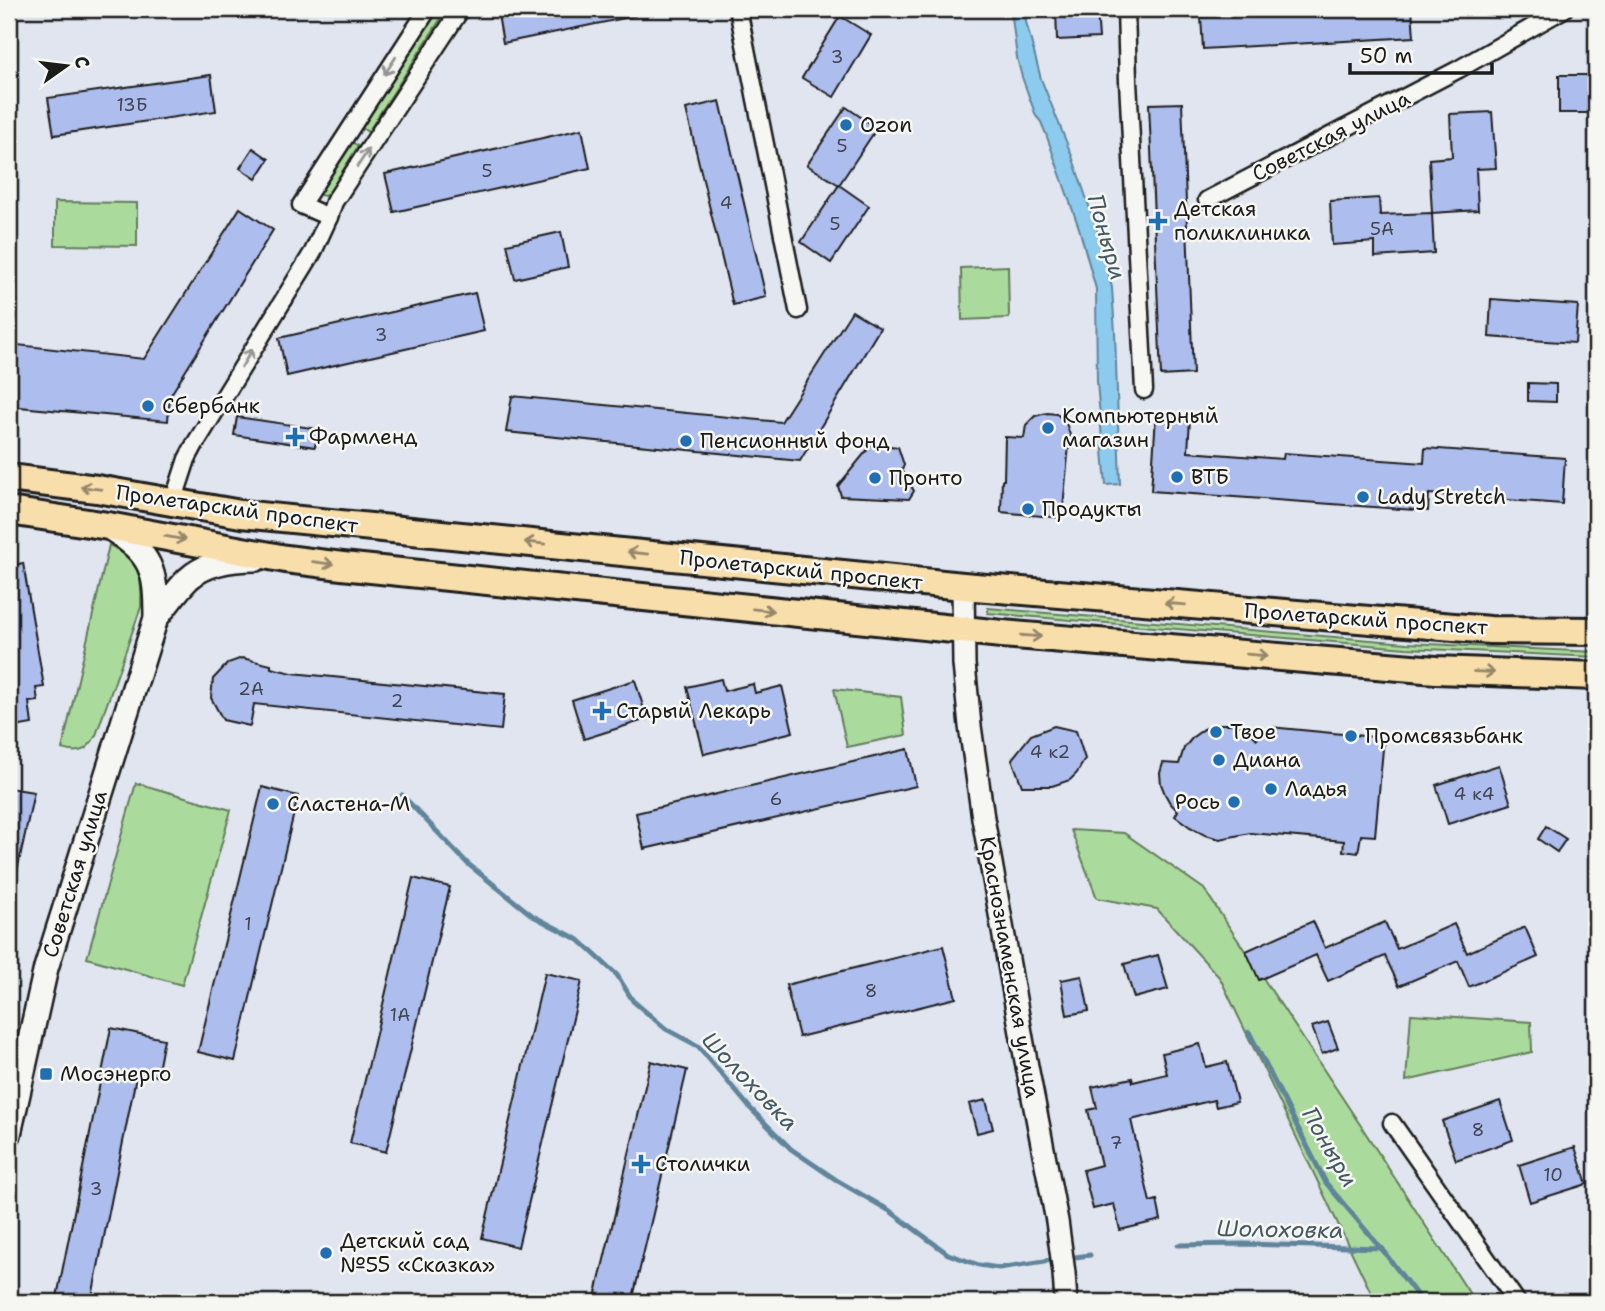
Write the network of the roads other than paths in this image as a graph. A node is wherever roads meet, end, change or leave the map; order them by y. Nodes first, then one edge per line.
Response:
1 (428, 9) edge
2 (461, 9) edge
3 (738, 9) edge
4 (1126, 9) edge
5 (1564, 9) edge
6 (1207, 200) dead end
7 (329, 217) junction
8 (797, 310) dead end
9 (1144, 390) dead end
10 (9, 478) edge
11 (173, 502) junction
12 (9, 511) edge
13 (108, 526) junction
14 (286, 559) junction
15 (963, 586) junction
16 (156, 618) junction
17 (962, 630) junction
18 (1596, 631) edge
19 (1596, 676) edge
20 (1392, 1123) dead end
21 (9, 1134) edge
22 (1066, 1302) edge
23 (1517, 1302) edge

1 -> 7 street
7 -> 2 street
3 - 8 street
4 - 9 street
5 - 6 street, Советская улица
11 -> 7 street
11 -> 10 main road, Пролетарский проспект
15 -> 11 main road, Пролетарский проспект
12 - 13 main road, Пролетарский проспект
13 -> 14 main road, Пролетарский проспект
13 - 16 main road
14 - 16 main road
14 -> 17 main road, Пролетарский проспект
15 - 17 street, Краснознаменская улица
18 -> 15 main road, Пролетарский проспект
16 - 21 main road, Советская улица
17 -> 19 main road, Пролетарский проспект
17 - 22 street, Краснознаменская улица
20 - 23 street

